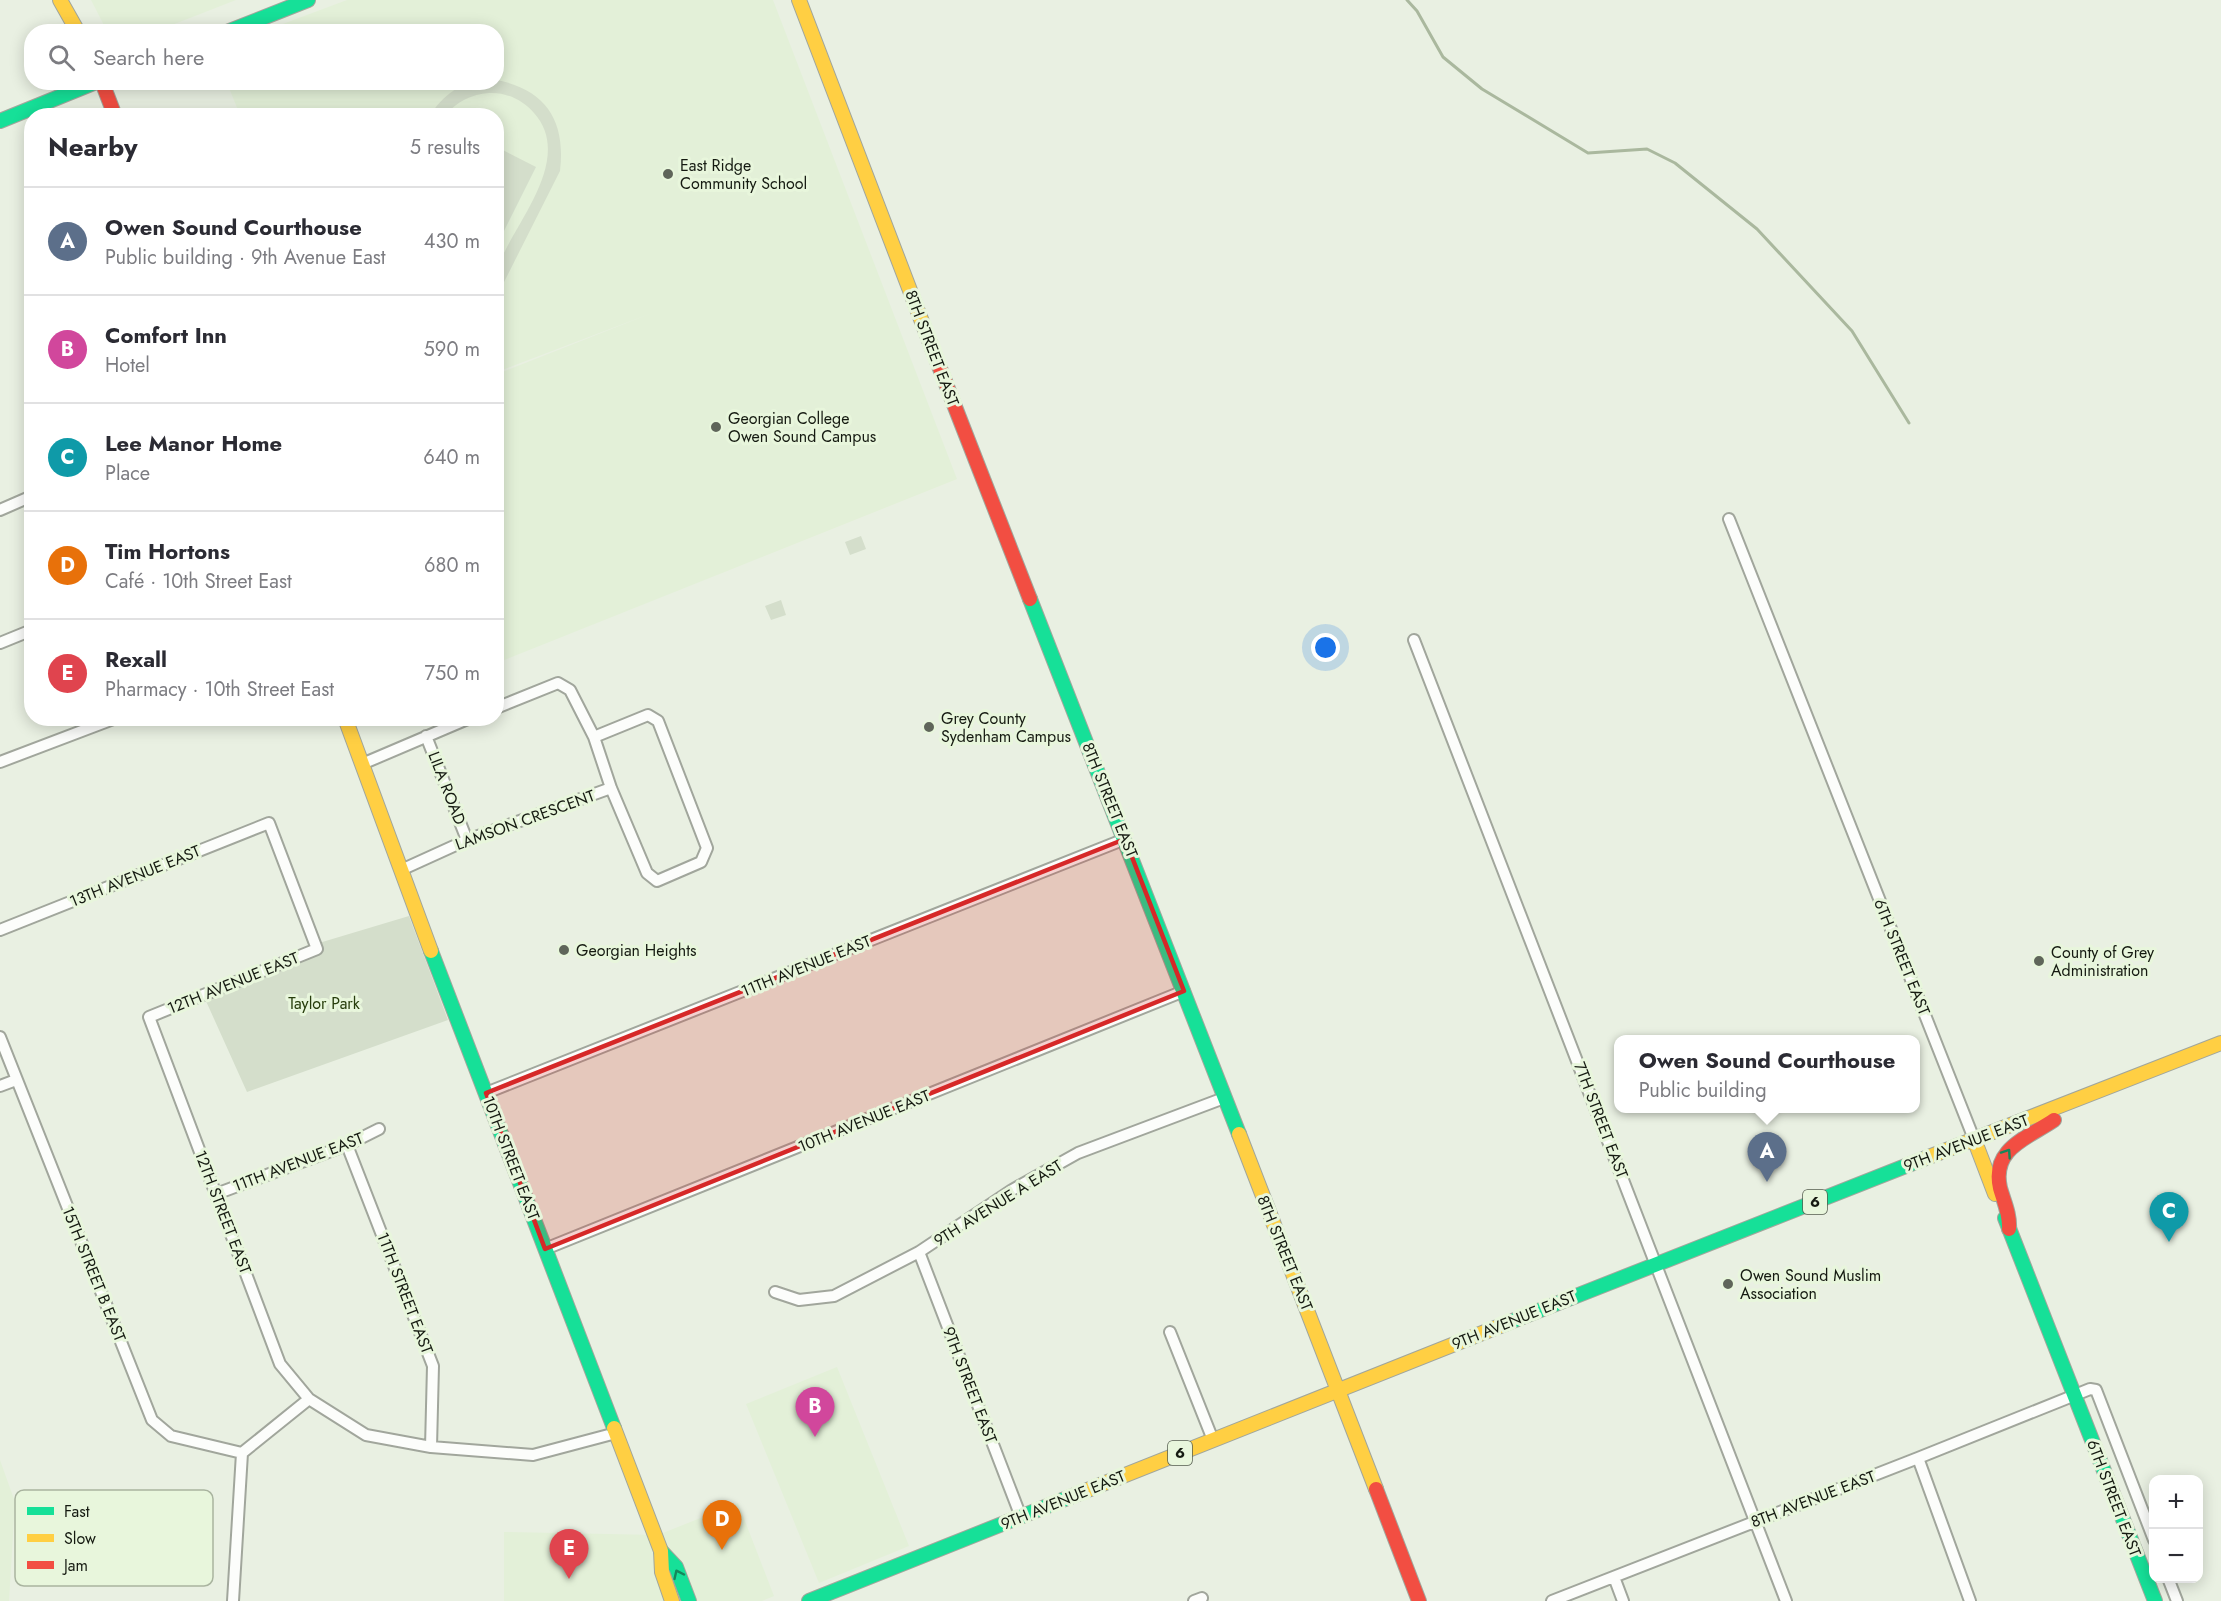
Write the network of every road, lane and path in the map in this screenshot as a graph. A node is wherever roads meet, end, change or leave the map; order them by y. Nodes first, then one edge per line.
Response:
1 (60, 0) edge
2 (308, 0) edge
3 (799, 0) edge
4 (74, 24) edge
5 (247, 24) edge
6 (76, 90) edge
7 (105, 90) edge
8 (32, 108) edge
9 (112, 108) edge
10 (24, 111) edge
11 (0, 121) edge
12 (24, 500) edge
13 (0, 510) edge
14 (1729, 519) dead end
15 (24, 633) edge
16 (1414, 640) dead end
17 (0, 643) edge
18 (504, 705) edge
19 (94, 726) edge
20 (348, 726) edge
21 (450, 726) edge
22 (426, 736) junction
23 (594, 737) junction
24 (0, 761) edge
25 (362, 764) junction
26 (611, 788) junction
27 (1125, 839) junction
28 (467, 840) junction
29 (400, 870) junction
30 (0, 930) edge
31 (317, 949) joint
32 (1184, 991) junction
33 (149, 1017) joint
34 (0, 1037) edge
35 (2221, 1043) edge
36 (16, 1080) junction
37 (0, 1086) edge
38 (486, 1093) junction
39 (1224, 1098) junction
40 (2084, 1098) junction
41 (379, 1129) dead end
42 (1974, 1139) junction
43 (347, 1145) junction
44 (216, 1194) junction
45 (2008, 1229) junction
46 (545, 1249) junction
47 (919, 1252) junction
48 (1657, 1264) junction
49 (775, 1292) dead end
50 (1170, 1332) dead end
51 (1339, 1389) junction
52 (2074, 1395) junction
53 (309, 1399) junction
54 (616, 1432) junction
55 (1213, 1440) junction
56 (431, 1447) junction
57 (242, 1453) junction
58 (1918, 1458) junction
59 (1021, 1517) junction
60 (1755, 1521) junction
61 (2150, 1529) edge
62 (661, 1551) junction
63 (1614, 1577) junction
64 (2170, 1583) edge
65 (233, 1601) edge
66 (672, 1601) edge
67 (689, 1601) edge
68 (809, 1601) edge
69 (1419, 1601) edge
70 (1552, 1601) edge
71 (1623, 1601) edge
72 (1786, 1601) edge
73 (1970, 1601) edge
74 (2155, 1601) edge
75 (2177, 1601) edge

1 - 4 main road
2 - 5 main road
3 - 27 main road, 8TH STREET EAST
6 - 8 main road
7 - 9 main road
10 - 11 main road
12 - 13 street
14 - 42 street, 6TH STREET EAST
15 - 17 street
16 - 48 street, 7TH STREET EAST
18 - 23 street, LAMSON CRESCENT
19 - 24 street
20 - 25 main road, 10TH STREET EAST
21 - 22 street
22 - 25 street
22 - 28 street, LILA ROAD
23 - 26 street, LAMSON CRESCENT
23 - 26 street
25 - 29 main road, 10TH STREET EAST
26 - 28 street, LAMSON CRESCENT
27 - 32 main road, 8TH STREET EAST
27 - 38 street, 11TH AVENUE EAST
28 - 29 street, LAMSON CRESCENT
29 - 38 main road, 10TH STREET EAST
30 - 31 street, 13TH AVENUE EAST
31 - 33 street, 12TH AVENUE EAST
32 - 39 main road, 8TH STREET EAST
32 - 46 street, 10TH AVENUE EAST
33 - 44 street, 12TH STREET EAST
34 - 36 street, 15TH STREET B EAST
35 - 40 main road, 9TH AVENUE EAST / 6
36 - 37 street
36 - 57 street, 15TH STREET B EAST
38 - 46 main road, 10TH STREET EAST
39 - 47 street, 9TH AVENUE A EAST
39 - 51 main road, 8TH STREET EAST
40 - 42 main road, 9TH AVENUE EAST / 6
45 -> 40 main road
41 - 43 street, 11TH AVENUE EAST
42 - 45 main road, 6TH STREET EAST
42 - 48 main road, 9TH AVENUE EAST / 6
43 - 44 street, 11TH AVENUE EAST
43 - 56 street, 11TH STREET EAST
44 - 53 street, 12TH STREET EAST
45 - 52 main road, 6TH STREET EAST
46 - 54 main road, 10TH STREET EAST
47 - 49 street, 9TH AVENUE A EAST
47 - 59 street, 9TH STREET EAST
48 - 51 main road, 9TH AVENUE EAST / 6
48 - 60 street, 7TH STREET EAST
50 - 55 street
51 - 55 main road, 9TH AVENUE EAST / 6
51 - 69 main road, 8TH STREET EAST
52 - 58 street, 8TH AVENUE EAST
52 - 61 street, 6TH STREET EAST
52 - 74 main road, 6TH STREET EAST
53 - 56 street
53 - 57 street
54 - 56 street
54 - 62 main road, 10TH STREET EAST
55 - 59 main road, 9TH AVENUE EAST / 6
57 - 65 street
58 - 60 street, 8TH AVENUE EAST
58 - 73 street
59 - 68 main road, 9TH AVENUE EAST / 6
60 - 63 street, 8TH AVENUE EAST
60 - 72 street, 7TH STREET EAST
62 - 66 main road, 10TH STREET EAST
67 -> 62 main road, 10TH STREET EAST
63 - 70 street, 8TH AVENUE EAST
63 - 71 street
64 - 75 street

